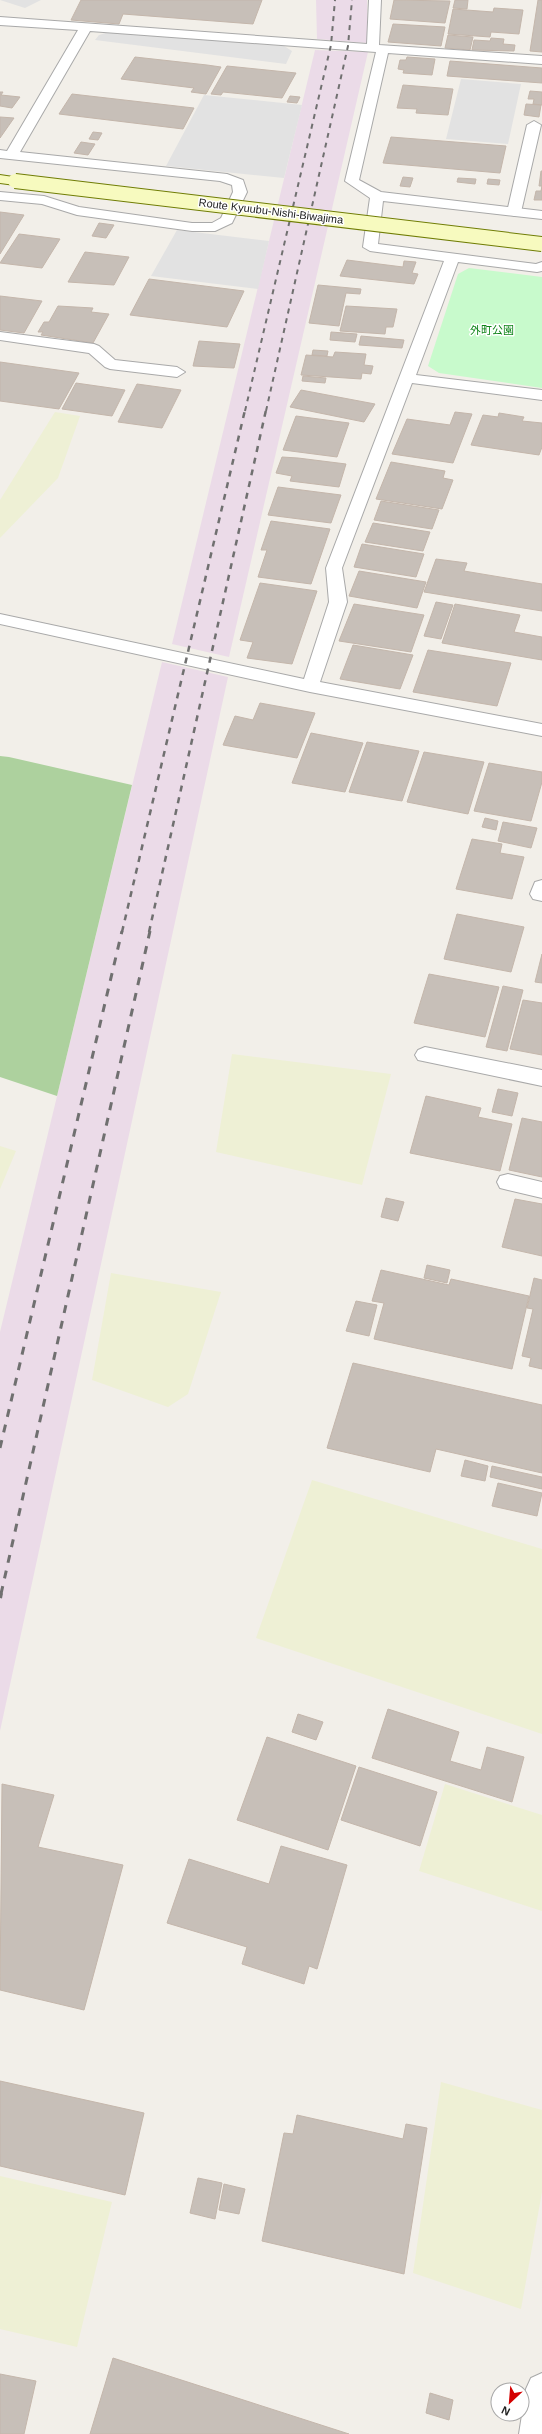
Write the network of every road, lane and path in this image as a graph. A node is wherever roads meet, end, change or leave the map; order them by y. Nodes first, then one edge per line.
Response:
1 (375, 0) edge
2 (0, 21) edge
3 (86, 28) junction
4 (378, 48) junction
5 (542, 60) edge
6 (534, 125) dead end
7 (6, 154) edge
8 (0, 179) edge
9 (0, 196) edge
10 (377, 196) junction
11 (514, 212) junction
12 (542, 215) edge
13 (542, 244) edge
14 (453, 257) junction
15 (542, 266) edge
16 (0, 336) edge
17 (177, 372) dead end
18 (407, 378) junction
19 (542, 395) edge
20 (0, 618) edge
21 (310, 686) junction
22 (542, 730) edge
23 (542, 887) edge
24 (542, 894) edge
25 (425, 1055) dead end
26 (542, 1078) edge
27 (508, 1182) dead end
28 (542, 1190) edge
29 (542, 2389) edge
30 (535, 2434) edge

1 - 4 street
2 - 3 street
3 - 4 street
3 - 7 street
4 - 5 street
4 - 10 street
6 - 11 street
7 - 9 street
8 - 13 main road, Route Kyuubu-Nishi-Biwajima, bridge
10 - 11 street
10 - 14 street
11 - 12 street
14 - 15 street
14 - 18 street
16 - 17 street
18 - 19 street
18 - 21 street
20 - 21 street
21 - 22 street
23 - 24 street
25 - 26 street
27 - 28 street
29 - 30 street

